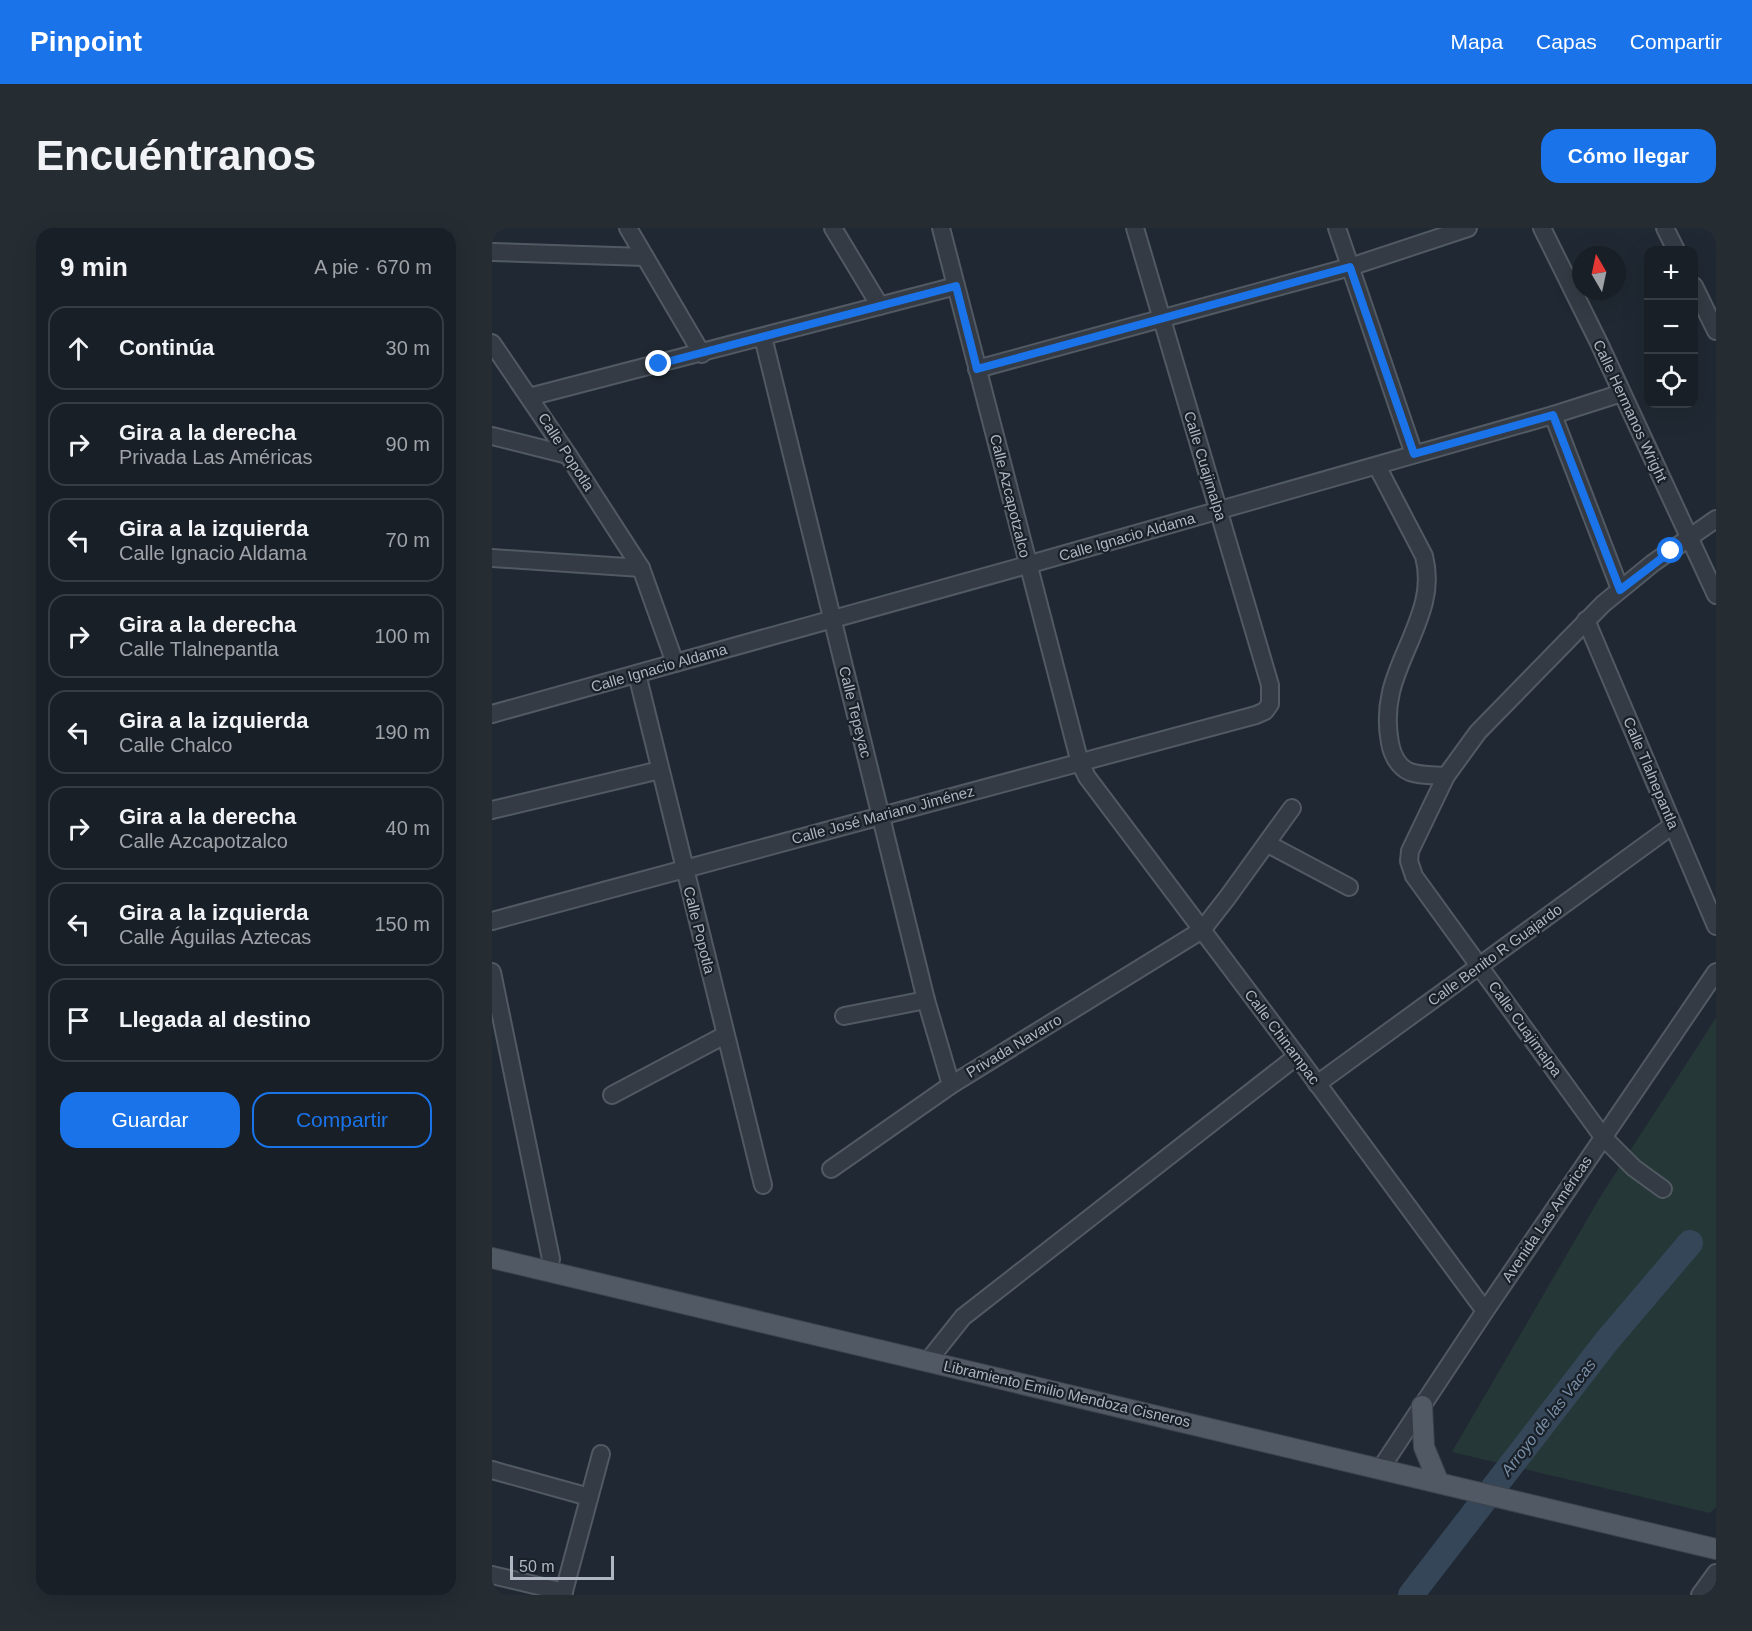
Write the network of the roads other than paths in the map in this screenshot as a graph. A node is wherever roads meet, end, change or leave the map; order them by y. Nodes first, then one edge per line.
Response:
1 (628, 228) edge
2 (833, 228) edge
3 (941, 228) edge
4 (1135, 228) edge
5 (1337, 228) edge
6 (1468, 228) edge
7 (1542, 228) edge
8 (1669, 229) edge
9 (1675, 246) edge
10 (492, 252) edge
11 (645, 257) junction
12 (1350, 267) junction
13 (956, 286) junction
14 (1698, 294) edge
15 (880, 306) junction
16 (1161, 320) junction
17 (1716, 331) edge
18 (763, 337) junction
19 (492, 343) edge
20 (702, 354) junction
21 (977, 369) junction
22 (1622, 393) junction
23 (529, 398) junction
24 (1553, 415) junction
25 (492, 436) edge
26 (568, 454) junction
27 (1414, 454) junction
28 (1377, 466) junction
29 (1218, 511) junction
30 (1716, 519) edge
31 (1689, 538) junction
32 (492, 558) edge
33 (1027, 565) junction
34 (641, 568) junction
35 (1620, 590) junction
36 (1716, 595) edge
37 (832, 620) junction
38 (1586, 620) junction
39 (675, 663) junction
40 (637, 674) junction
41 (1270, 704) joint
42 (492, 714) edge
43 (1080, 763) junction
44 (660, 770) junction
45 (1446, 776) junction
46 (1292, 808) dead end
47 (492, 810) edge
48 (880, 816) junction
49 (1673, 825) junction
50 (1268, 844) junction
51 (684, 868) junction
52 (1349, 887) dead end
53 (492, 921) edge
54 (1716, 926) edge
55 (1202, 930) junction
56 (1479, 966) junction
57 (492, 972) edge
58 (1716, 972) edge
59 (926, 1000) junction
60 (844, 1016) dead end
61 (725, 1035) junction
62 (1297, 1056) junction
63 (1317, 1084) junction
64 (951, 1085) junction
65 (612, 1095) dead end
66 (1603, 1137) junction
67 (831, 1169) dead end
68 (763, 1185) dead end
69 (1663, 1189) dead end
70 (492, 1258) edge
71 (548, 1271) junction
72 (1485, 1311) junction
73 (928, 1361) junction
74 (1422, 1406) junction
75 (601, 1454) dead end
76 (1381, 1468) junction
77 (492, 1470) edge
78 (1438, 1481) junction
79 (589, 1497) junction
80 (1716, 1549) edge
81 (1716, 1573) edge
82 (492, 1575) edge
83 (563, 1594) edge
84 (1700, 1595) edge

1 - 11 street
2 - 15 street
3 - 13 street, Calle Azcapotzalco
4 - 16 street, Calle Cuajimalpa
5 - 12 street
6 - 12 street
7 - 22 street, Calle Hermanos Wright
8 - 9 street
10 - 11 street
11 - 20 street
12 - 16 street
12 - 27 street
13 - 15 street
13 - 21 street, Calle Azcapotzalco
14 - 17 street
15 - 18 street
16 - 21 street
16 - 29 street, Calle Cuajimalpa
18 - 20 street
18 - 37 street, Calle Tepeyac
19 - 23 street, Calle Popotla
20 - 23 street
21 - 33 street, Calle Azcapotzalco
22 - 24 street, Calle Ignacio Aldama
22 - 31 street, Calle Hermanos Wright
23 - 26 street, Calle Popotla
24 - 27 street, Calle Ignacio Aldama
24 - 35 street
25 - 26 street
26 - 34 street, Calle Popotla
27 - 28 street, Calle Ignacio Aldama
28 - 29 street, Calle Ignacio Aldama
28 - 45 street
29 - 33 street, Calle Ignacio Aldama
29 - 41 street, Calle Cuajimalpa
30 - 31 street
31 - 35 street
31 - 36 street, Calle Hermanos Wright
32 - 34 street
33 - 37 street, Calle Ignacio Aldama
33 - 43 street, Calle Azcapotzalco
34 - 39 street, Calle Popotla
35 - 38 street
37 - 39 street, Calle Ignacio Aldama
37 - 48 street, Calle Tepeyac
38 - 45 street
38 - 49 street, Calle Tlalnepantla
39 - 40 street, Calle Ignacio Aldama
40 - 42 street, Calle Ignacio Aldama
40 - 44 street, Calle Popotla
41 - 43 street, Calle José Mariano Jiménez
43 - 48 street, Calle José Mariano Jiménez
43 - 55 street, Calle Chinampac
44 - 47 street
44 - 51 street, Calle Popotla
45 - 56 street, Calle Cuajimalpa
46 - 50 street
48 - 51 street, Calle José Mariano Jiménez
48 - 59 street, Calle Tepeyac
49 - 54 street, Calle Tlalnepantla
49 - 56 street, Calle Benito R Guajardo
50 - 52 street
50 - 55 street
51 - 53 street, Calle José Mariano Jiménez
51 - 61 street, Calle Popotla
55 - 62 street, Calle Chinampac
55 - 64 street, Privada Navarro
56 - 63 street, Calle Benito R Guajardo
56 - 66 street, Calle Cuajimalpa
57 - 71 street
58 - 66 street, Avenida Las Américas
59 - 60 street
59 - 64 street, Calle Tepeyac
61 - 65 street
61 - 68 street, Calle Popotla
62 - 63 street, Calle Chinampac
62 - 73 street
63 - 72 street, Calle Chinampac
64 - 67 street, Privada Navarro
66 - 69 street, Calle Cuajimalpa
66 - 72 street, Avenida Las Américas
70 - 71 main road, Libramiento Emilio Mendoza Cisneros
71 - 73 main road, Libramiento Emilio Mendoza Cisneros
72 - 74 street, Avenida Las Américas
73 - 76 main road, Libramiento Emilio Mendoza Cisneros
74 - 76 street, Avenida Las Américas
74 - 78 main road
75 - 79 street
76 - 78 main road, Libramiento Emilio Mendoza Cisneros
77 - 79 street
78 - 80 main road, Libramiento Emilio Mendoza Cisneros
79 - 83 street
81 - 84 street
82 - 83 street

